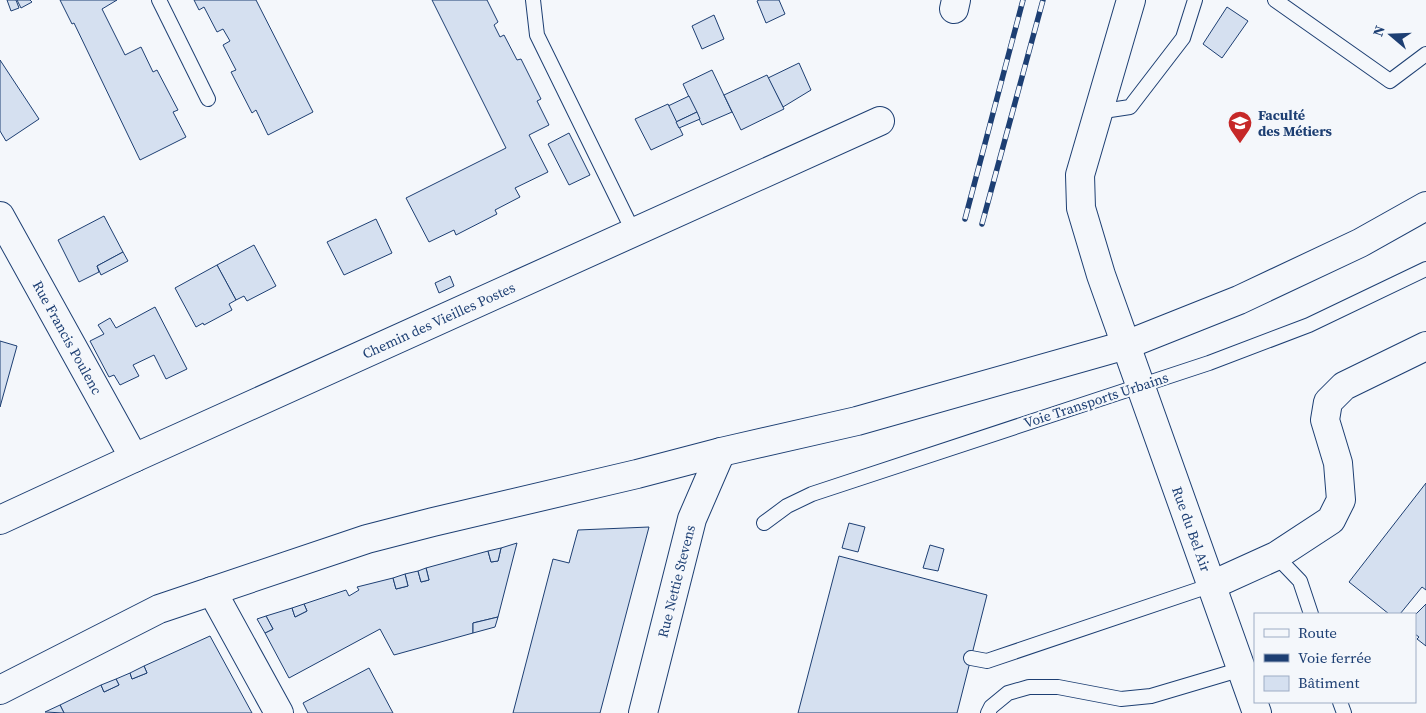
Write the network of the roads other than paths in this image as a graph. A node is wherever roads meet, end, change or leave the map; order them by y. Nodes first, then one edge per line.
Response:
1 (159, 0) edge
2 (533, 0) edge
3 (1131, 0) edge
4 (1194, 0) edge
5 (1275, 0) edge
6 (1426, 54) edge
7 (208, 99) dead end
8 (1097, 112) junction
9 (880, 122) dead end
10 (1426, 206) edge
11 (0, 216) edge
12 (634, 233) junction
13 (1426, 269) edge
14 (1126, 345) junction
15 (1426, 346) edge
16 (1140, 385) junction
17 (721, 452) junction
18 (134, 458) junction
19 (0, 520) edge
20 (764, 523) dead end
21 (1276, 556) junction
22 (1212, 585) junction
23 (212, 591) junction
24 (1311, 613) edge
25 (971, 658) dead end
26 (1242, 670) junction
27 (0, 690) edge
28 (279, 713) edge
29 (643, 713) edge
30 (988, 713) edge
31 (1257, 713) edge

1 - 7 lane
2 - 12 lane
3 - 8 street, Rue du Bel Air
4 - 8 lane
5 - 6 lane
8 - 14 street, Rue du Bel Air
9 - 12 street, Chemin des Vieilles Postes
10 - 14 street
11 - 18 street, Rue Francis Poulenc
12 - 18 street, Chemin des Vieilles Postes
13 - 16 lane, Voie Transports Urbains
14 - 16 street, Rue du Bel Air
14 - 17 street
15 - 21 street
16 - 20 lane, Voie Transports Urbains
16 - 22 street, Rue du Bel Air
17 - 23 street
17 - 29 street, Rue Nettie Stevens
18 - 19 street, Chemin des Vieilles Postes
21 - 22 street
21 - 24 lane
22 - 25 lane
22 - 26 street, Rue du Bel Air
23 - 27 street
23 - 28 street
26 - 30 lane
26 - 31 street, Rue du Bel Air

